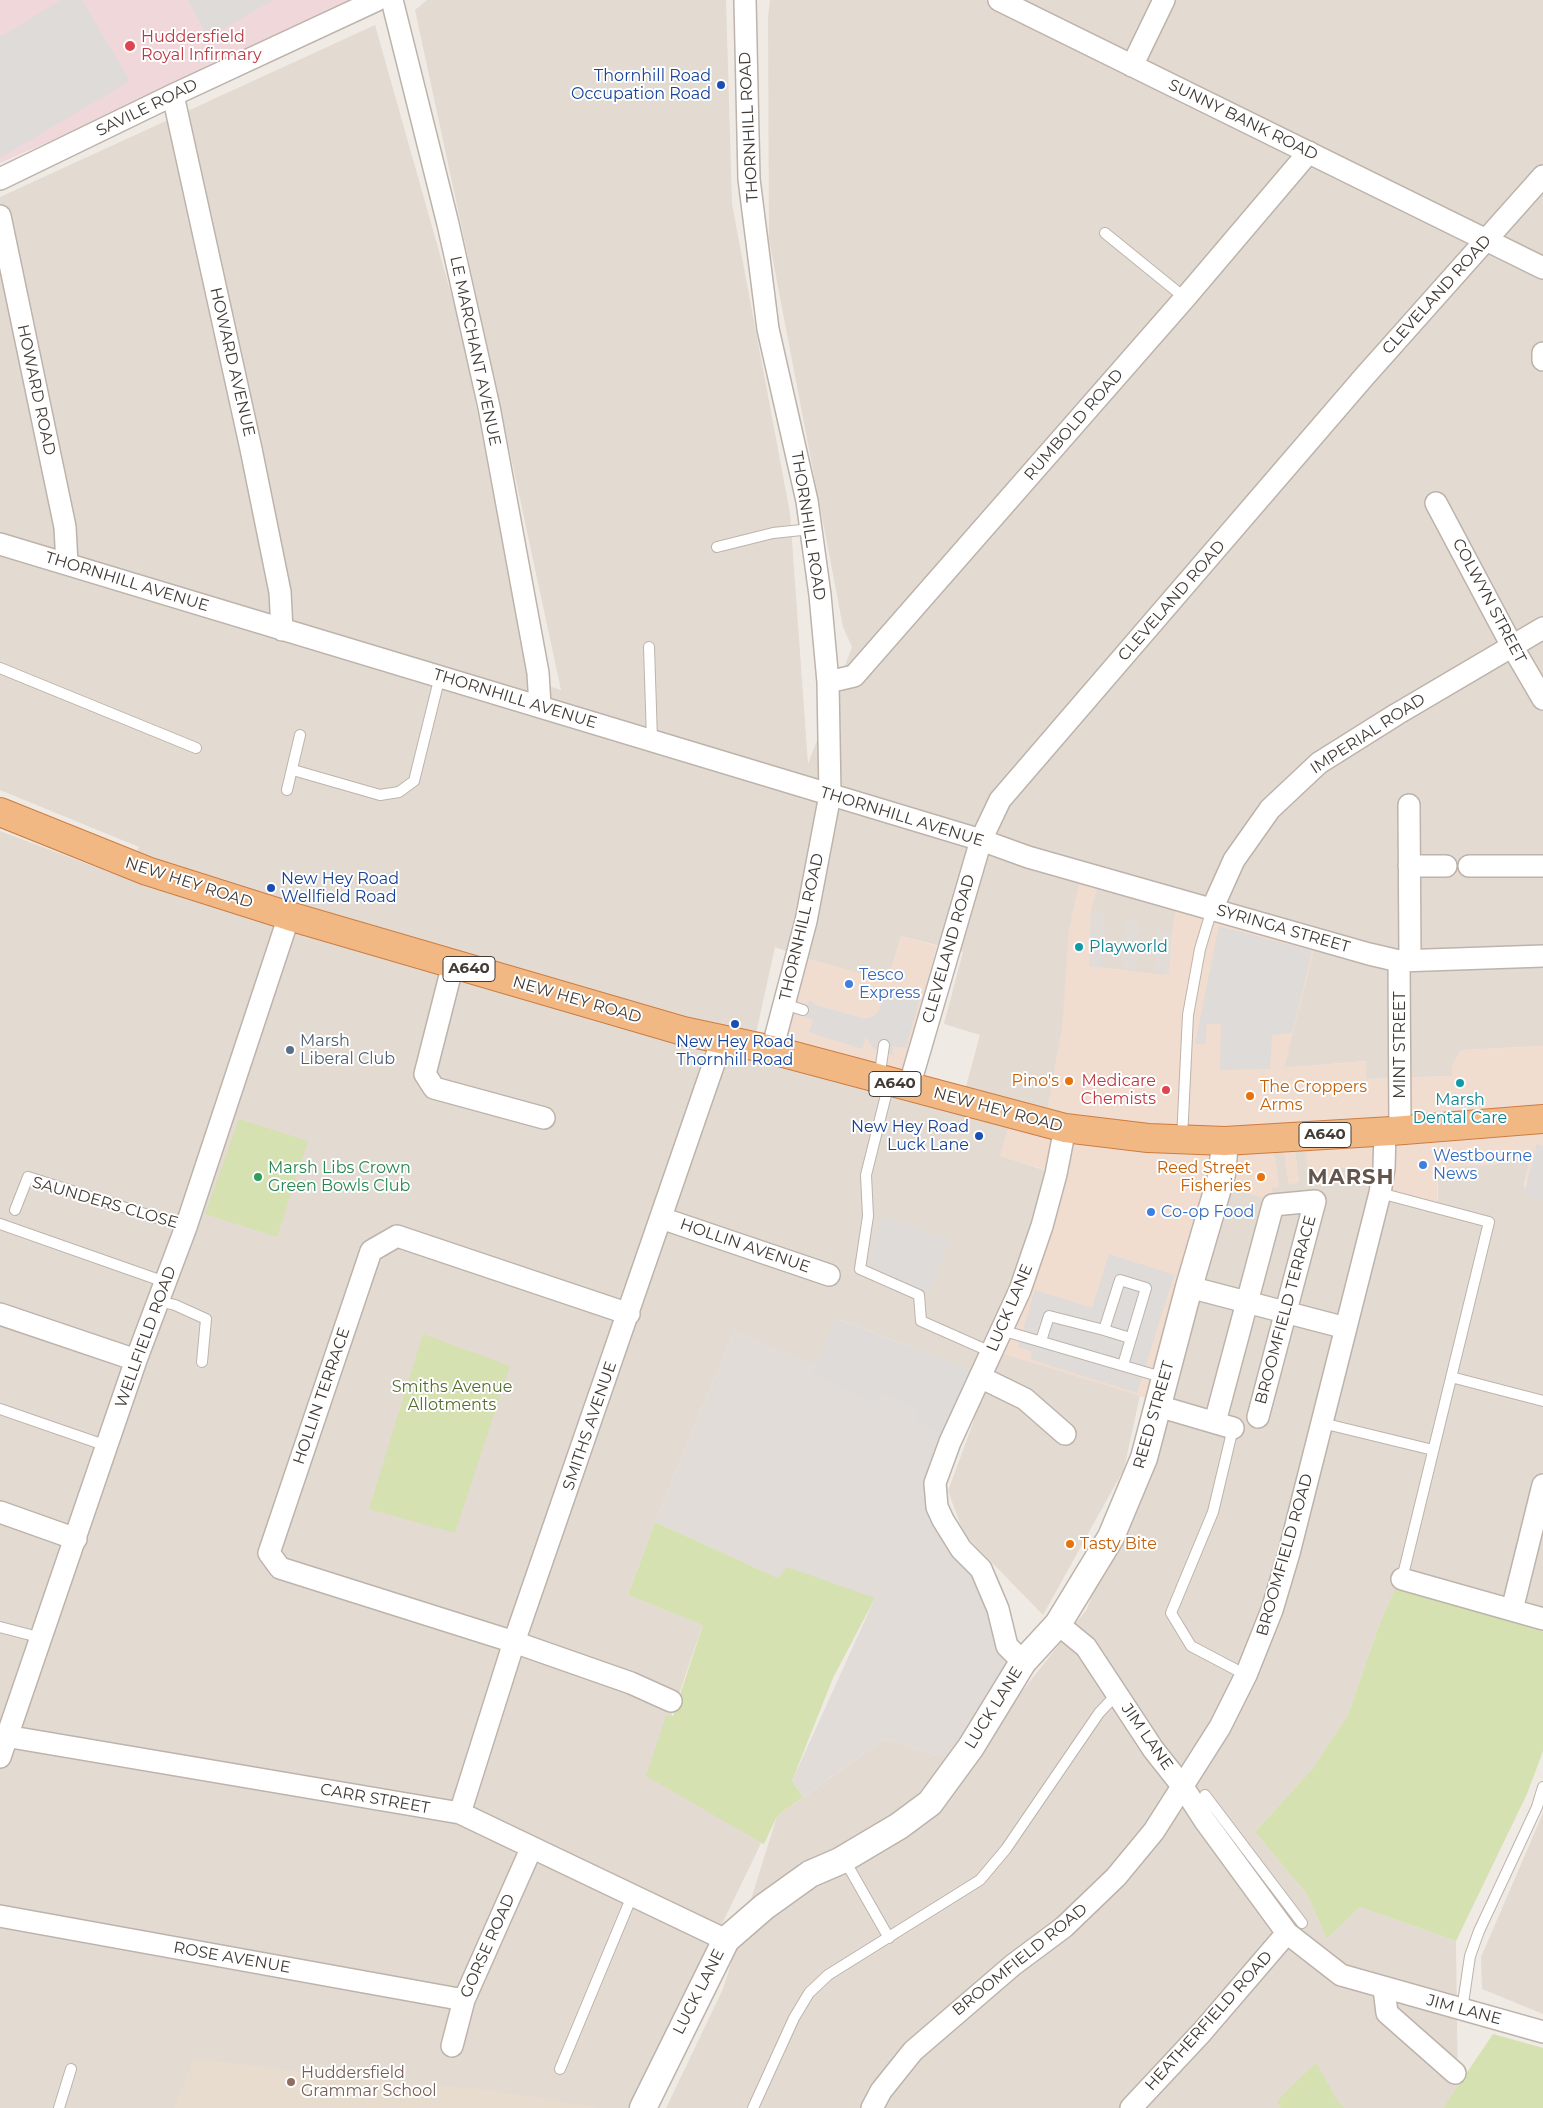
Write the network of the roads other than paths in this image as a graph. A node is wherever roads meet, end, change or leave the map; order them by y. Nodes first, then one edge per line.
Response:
1 (377, 0) edge
2 (392, 0) edge
3 (745, 0) edge
4 (999, 0) edge
5 (1164, 0) edge
6 (1132, 66) junction
7 (173, 95) junction
8 (1309, 152) junction
9 (1543, 176) edge
10 (0, 179) edge
11 (0, 216) edge
12 (1105, 233) dead end
13 (1487, 238) junction
14 (1543, 268) edge
15 (1185, 298) junction
16 (1543, 353) edge
17 (1543, 360) edge
18 (1436, 503) dead end
19 (811, 529) junction
20 (0, 544) edge
21 (717, 547) dead end
22 (67, 564) junction
23 (1543, 628) edge
24 (282, 630) junction
25 (1512, 646) junction
26 (649, 647) dead end
27 (0, 668) edge
28 (440, 676) junction
29 (828, 682) junction
30 (1543, 699) edge
31 (540, 706) junction
32 (300, 735) dead end
33 (652, 740) junction
34 (196, 748) dead end
35 (293, 770) junction
36 (287, 790) dead end
37 (830, 795) junction
38 (1409, 805) dead end
39 (0, 812) edge
40 (981, 840) junction
41 (1028, 857) joint
42 (1409, 866) junction
43 (1446, 866) dead end
44 (1469, 866) dead end
45 (1543, 866) edge
46 (1212, 909) junction
47 (289, 916) junction
48 (1543, 956) edge
49 (1404, 960) junction
50 (453, 964) junction
51 (722, 1040) junction
52 (884, 1045) dead end
53 (772, 1050) junction
54 (892, 1083) junction
55 (544, 1118) dead end
56 (1543, 1119) edge
57 (1065, 1128) junction
58 (1392, 1131) junction
59 (1182, 1140) junction
60 (1225, 1141) junction
61 (1380, 1193) junction
62 (15, 1210) dead end
63 (661, 1218) junction
64 (0, 1224) edge
65 (186, 1227) junction
66 (830, 1275) dead end
67 (1189, 1287) junction
68 (162, 1291) junction
69 (1247, 1302) junction
70 (1286, 1312) junction
71 (0, 1314) edge
72 (629, 1314) junction
73 (1346, 1328) junction
74 (1001, 1330) junction
75 (1104, 1330) junction
76 (1130, 1338) junction
77 (1042, 1342) junction
78 (991, 1352) junction
79 (136, 1360) junction
80 (202, 1362) dead end
81 (1122, 1365) junction
82 (980, 1377) junction
83 (1451, 1377) junction
84 (1166, 1378) junction
85 (1543, 1401) edge
86 (1158, 1406) junction
87 (0, 1409) edge
88 (1258, 1416) dead end
89 (1322, 1423) junction
90 (1224, 1425) junction
91 (1065, 1434) dead end
92 (107, 1446) junction
93 (1433, 1450) junction
94 (1543, 1485) edge
95 (0, 1512) edge
96 (76, 1539) junction
97 (1402, 1579) joint
98 (1512, 1610) junction
99 (1543, 1619) edge
100 (1058, 1624) junction
101 (0, 1628) edge
102 (42, 1638) junction
103 (514, 1642) junction
104 (1023, 1662) junction
105 (1246, 1675) junction
106 (1117, 1694) junction
107 (671, 1701) dead end
108 (2, 1743) edge
109 (1183, 1786) junction
110 (1543, 1787) edge
111 (1205, 1795) dead end
112 (460, 1813) junction
113 (531, 1849) junction
114 (1237, 1852) junction
115 (843, 1858) junction
116 (632, 1896) junction
117 (0, 1916) edge
118 (1295, 1928) junction
119 (889, 1938) junction
120 (726, 1940) junction
121 (1384, 1989) junction
122 (464, 2000) junction
123 (1462, 2010) junction
124 (1543, 2032) edge
125 (452, 2046) dead end
126 (560, 2068) dead end
127 (71, 2070) dead end
128 (1455, 2073) dead end
129 (1138, 2106) edge
130 (59, 2108) edge
131 (643, 2108) edge
132 (753, 2108) edge
133 (872, 2108) edge

1 - 7 street, SAVILE ROAD
2 - 31 street, LE MARCHANT AVENUE
3 - 19 street, THORNHILL ROAD
4 - 6 street, SUNNY BANK ROAD
5 - 6 street
6 - 8 street, SUNNY BANK ROAD
7 - 10 street, SAVILE ROAD
7 - 24 street, HOWARD AVENUE
8 - 13 street, SUNNY BANK ROAD
8 - 15 street, RUMBOLD ROAD
9 - 13 street, CLEVELAND ROAD
11 - 22 street, HOWARD ROAD
12 - 15 lane
13 - 14 street, SUNNY BANK ROAD
13 - 40 street, CLEVELAND ROAD
15 - 29 street, RUMBOLD ROAD
16 - 17 street
18 - 25 street, COLWYN STREET
19 - 21 lane
19 - 29 street, THORNHILL ROAD
20 - 22 street, THORNHILL AVENUE
22 - 24 street, THORNHILL AVENUE
23 - 25 street, IMPERIAL ROAD
24 - 28 street, THORNHILL AVENUE
25 - 30 street, COLWYN STREET
25 - 46 street, IMPERIAL ROAD
26 - 33 lane
27 - 34 lane
28 - 31 street, THORNHILL AVENUE
28 - 35 lane
29 - 37 street, THORNHILL ROAD
31 - 33 street, THORNHILL AVENUE
32 - 35 lane
33 - 37 street, THORNHILL AVENUE
35 - 36 lane
37 - 40 street, THORNHILL AVENUE
37 - 53 street, THORNHILL ROAD
38 - 42 street, MINT STREET
39 - 47 highway, NEW HEY ROAD / A640
40 - 41 street, THORNHILL AVENUE
40 - 54 street, CLEVELAND ROAD
41 - 46 street, SYRINGA STREET
42 - 43 street
42 - 49 street, MINT STREET
44 - 45 street
46 - 49 street, SYRINGA STREET
46 - 59 lane, IMPERIAL ROAD
47 - 50 highway, NEW HEY ROAD / A640
47 - 65 street, WELLFIELD ROAD
48 - 49 street, SYRINGA STREET
49 - 58 street, MINT STREET
50 - 51 highway, NEW HEY ROAD / A640
50 - 55 street
51 - 53 highway, NEW HEY ROAD / A640
51 - 63 street, SMITHS AVENUE
52 - 54 lane
53 - 54 highway, NEW HEY ROAD / A640
54 - 57 highway, NEW HEY ROAD / A640
54 - 78 lane
56 - 58 highway, A640
57 - 59 highway, NEW HEY ROAD / A640
57 - 74 street, LUCK LANE
58 - 60 highway, A640
58 - 61 street, BROOMFIELD ROAD
59 - 60 highway, A640
60 - 67 street, REED STREET
61 - 73 street, BROOMFIELD ROAD
61 - 83 lane
62 - 65 lane, SAUNDERS CLOSE
63 - 66 street, HOLLIN AVENUE
63 - 72 street, SMITHS AVENUE
64 - 68 lane
65 - 68 street, WELLFIELD ROAD
67 - 69 street
67 - 84 street, REED STREET
68 - 79 street, WELLFIELD ROAD
68 - 80 lane
69 - 70 street
69 - 70 street, BROOMFIELD TERRACE
69 - 90 street, BROOMFIELD TERRACE
70 - 73 street
70 - 88 street, BROOMFIELD TERRACE
71 - 79 street
72 - 103 street, SMITHS AVENUE
72 - 103 street, HOLLIN TERRACE
73 - 89 street, BROOMFIELD ROAD
74 - 77 lane
74 - 78 street, LUCK LANE
75 - 76 lane
75 - 76 lane
75 - 77 lane
76 - 81 lane
77 - 81 lane
78 - 82 street, LUCK LANE
79 - 92 street, WELLFIELD ROAD
81 - 84 lane
82 - 91 street
82 - 104 street, LUCK LANE
83 - 85 lane
83 - 93 lane
84 - 86 street, REED STREET
86 - 90 street
86 - 100 street, REED STREET
87 - 92 lane
89 - 93 lane
89 - 105 street, BROOMFIELD ROAD
90 - 105 lane
92 - 96 street, WELLFIELD ROAD
93 - 97 lane
94 - 98 street
95 - 96 street
96 - 102 street, WELLFIELD ROAD
97 - 98 street
98 - 99 street
100 - 104 street, REED STREET
100 - 106 street, JIM LANE
101 - 102 lane
102 - 108 street, WELLFIELD ROAD
103 - 107 street
103 - 112 street, SMITHS AVENUE
104 - 115 street, LUCK LANE
105 - 109 street, BROOMFIELD ROAD
106 - 109 street, JIM LANE
106 - 119 lane
108 - 112 street, CARR STREET
109 - 114 street, JIM LANE
109 - 133 street, BROOMFIELD ROAD
110 - 123 lane
111 - 114 lane, JIM LANE
112 - 113 street, CARR STREET
113 - 116 street, CARR STREET
113 - 122 street, GORSE ROAD
114 - 118 street, JIM LANE
115 - 119 lane
115 - 120 street, LUCK LANE
116 - 120 street, CARR STREET
116 - 126 lane
117 - 122 street, ROSE AVENUE
118 - 121 street, JIM LANE
118 - 129 street, HEATHERFIELD ROAD
119 - 132 lane
120 - 131 street, LUCK LANE
121 - 123 street, JIM LANE
121 - 128 street
122 - 125 street, GORSE ROAD
123 - 124 street, JIM LANE
127 - 130 lane

